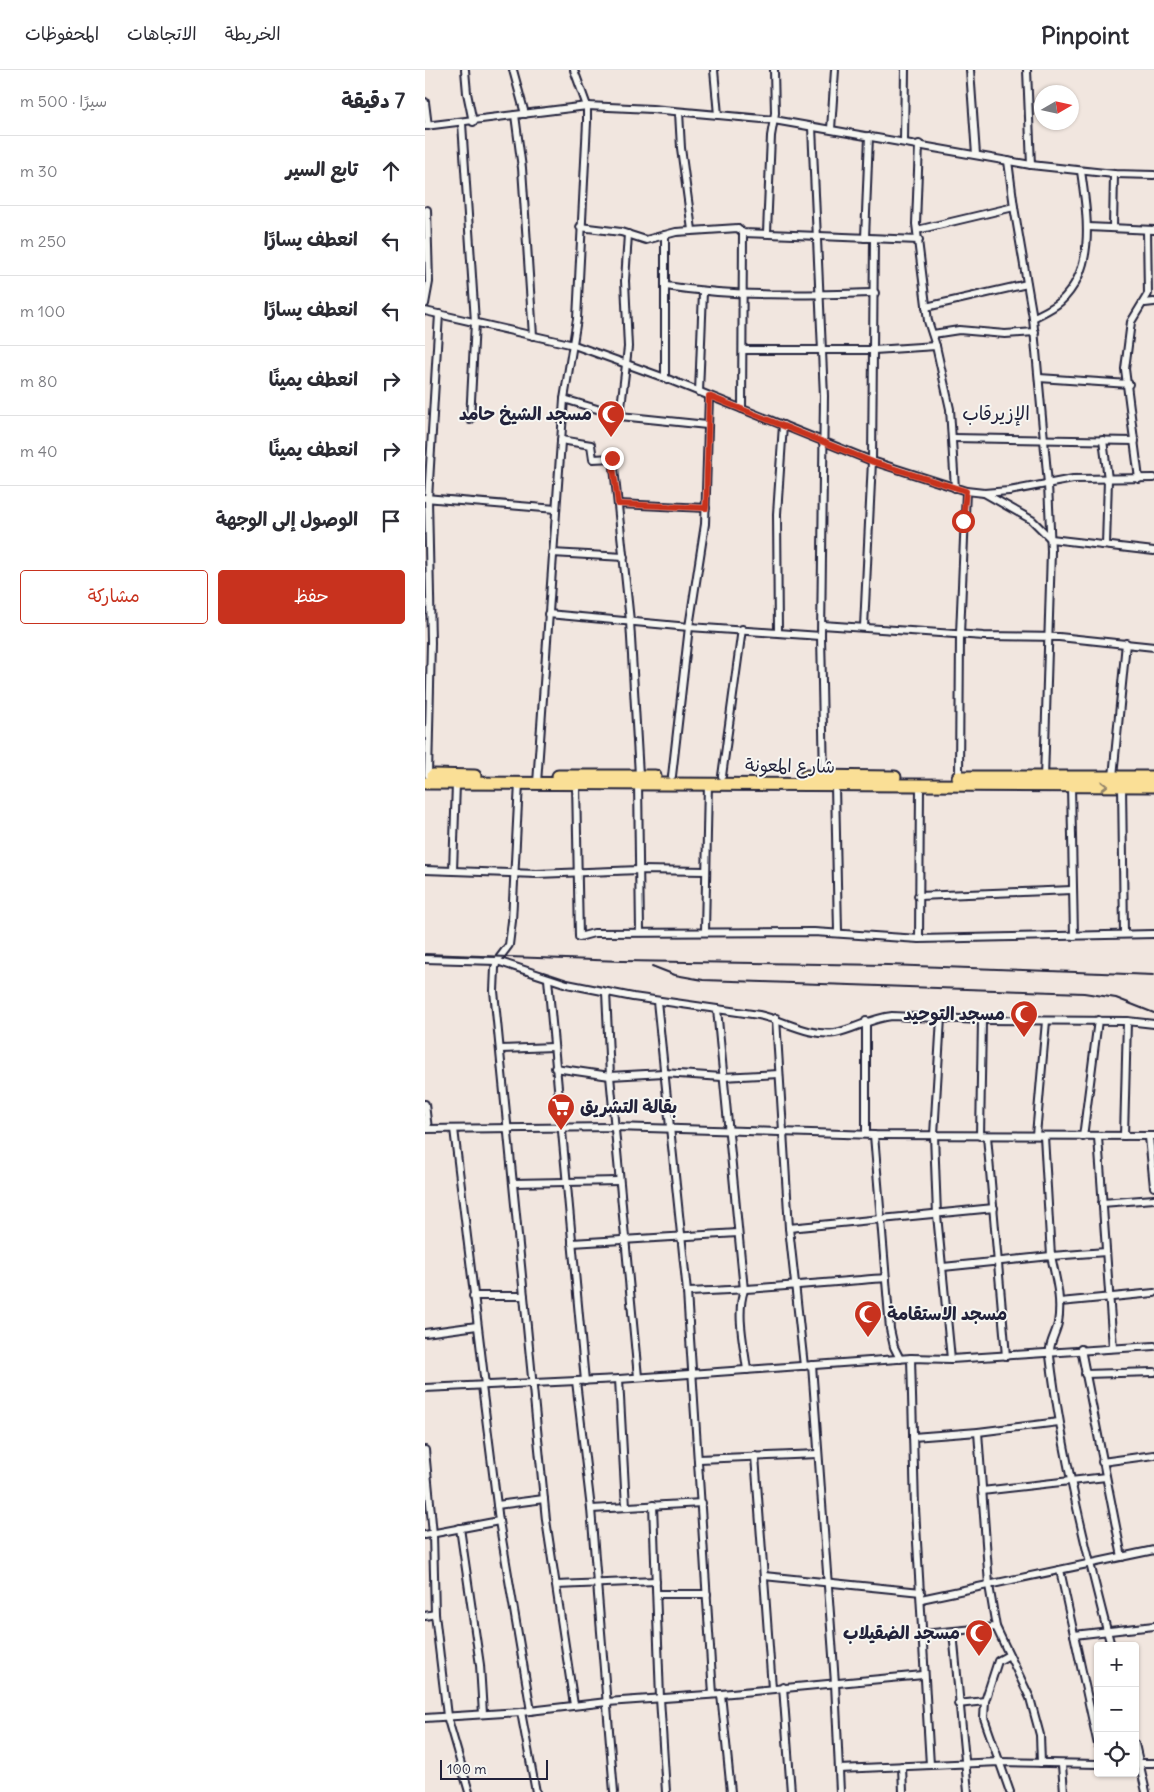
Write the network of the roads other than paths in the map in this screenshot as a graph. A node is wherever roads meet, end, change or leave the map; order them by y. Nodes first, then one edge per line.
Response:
1 (465, 70) edge
2 (513, 70) edge
3 (574, 70) edge
4 (715, 70) edge
5 (774, 70) edge
6 (835, 70) edge
7 (905, 70) edge
8 (970, 70) edge
9 (1027, 70) edge
10 (425, 102) edge
11 (587, 106) junction
12 (679, 112) junction
13 (525, 114) junction
14 (515, 115) junction
15 (719, 115) junction
16 (774, 120) junction
17 (473, 122) junction
18 (462, 123) junction
19 (427, 126) edge
20 (812, 127) junction
21 (831, 129) junction
22 (869, 136) junction
23 (904, 141) junction
24 (919, 144) junction
25 (976, 154) junction
26 (1009, 161) junction
27 (1031, 165) junction
28 (1081, 171) junction
29 (1114, 174) junction
30 (1154, 176) edge
31 (1014, 207) junction
32 (427, 210) dead end
33 (580, 226) junction
34 (1088, 228) junction
35 (1113, 228) junction
36 (692, 230) junction
37 (917, 230) junction
38 (1151, 230) edge
39 (743, 232) junction
40 (767, 232) junction
41 (628, 234) junction
42 (665, 235) junction
43 (817, 236) junction
44 (865, 238) junction
45 (874, 239) junction
46 (919, 240) junction
47 (1027, 284) junction
48 (666, 286) junction
49 (703, 292) junction
50 (875, 293) junction
51 (743, 294) junction
52 (818, 294) junction
53 (1154, 302) edge
54 (1145, 303) junction
55 (425, 304) edge
56 (926, 307) junction
57 (425, 311) edge
58 (439, 314) junction
59 (1033, 318) junction
60 (475, 322) junction
61 (1035, 332) junction
62 (933, 334) junction
63 (533, 336) junction
64 (574, 345) junction
65 (936, 346) junction
66 (743, 350) junction
67 (821, 350) junction
68 (874, 350) junction
69 (625, 363) junction
70 (665, 378) junction
71 (1039, 378) junction
72 (1129, 384) junction
73 (699, 392) junction
74 (709, 396) junction
75 (564, 399) junction
76 (742, 409) junction
77 (620, 416) junction
78 (470, 420) dead end
79 (707, 425) junction
80 (783, 425) junction
81 (953, 438) junction
82 (1044, 439) junction
83 (561, 440) junction
84 (1103, 440) junction
85 (1135, 441) junction
86 (822, 443) junction
87 (873, 462) junction
88 (1154, 478) edge
89 (1108, 479) junction
90 (1139, 479) junction
91 (1048, 484) junction
92 (955, 488) junction
93 (966, 491) junction
94 (984, 493) junction
95 (426, 498) edge
96 (618, 504) junction
97 (706, 508) junction
98 (555, 509) junction
99 (1051, 539) junction
100 (1106, 546) junction
101 (1154, 550) edge
102 (552, 553) junction
103 (623, 557) junction
104 (548, 614) junction
105 (631, 621) junction
106 (822, 625) junction
107 (689, 627) junction
108 (864, 627) junction
109 (742, 629) junction
110 (778, 632) junction
111 (960, 634) junction
112 (821, 636) junction
113 (1047, 637) junction
114 (428, 642) edge
115 (1126, 643) junction
116 (1154, 647) edge
117 (672, 776) junction
118 (722, 776) junction
119 (1113, 776) junction
120 (824, 777) junction
121 (959, 777) junction
122 (1154, 777) edge
123 (426, 778) edge
124 (639, 779) junction
125 (537, 780) junction
126 (1044, 781) junction
127 (519, 783) junction
128 (576, 783) junction
129 (708, 783) junction
130 (456, 784) junction
131 (920, 784) junction
132 (835, 785) junction
133 (1071, 786) junction
134 (1122, 786) junction
135 (1154, 786) edge
136 (425, 870) edge
137 (453, 870) junction
138 (639, 870) junction
139 (706, 871) junction
140 (576, 872) junction
141 (515, 873) junction
142 (1072, 890) junction
143 (918, 896) junction
144 (705, 931) junction
145 (640, 932) junction
146 (838, 932) junction
147 (1124, 934) junction
148 (1154, 934) edge
149 (1074, 936) junction
150 (919, 938) junction
151 (425, 959) edge
152 (497, 961) junction
153 (548, 979) junction
154 (606, 992) junction
155 (657, 1001) junction
156 (717, 1009) junction
157 (776, 1018) junction
158 (941, 1018) junction
159 (982, 1020) junction
160 (1098, 1020) junction
161 (866, 1021) junction
162 (1046, 1021) junction
163 (1127, 1021) junction
164 (1154, 1024) edge
165 (553, 1047) junction
166 (500, 1050) junction
167 (555, 1068) junction
168 (664, 1074) junction
169 (779, 1074) junction
170 (610, 1076) junction
171 (722, 1078) junction
172 (425, 1104) edge
173 (615, 1127) junction
174 (507, 1128) junction
175 (560, 1128) junction
176 (426, 1129) edge
177 (453, 1129) junction
178 (669, 1130) junction
179 (728, 1130) junction
180 (782, 1131) junction
181 (866, 1134) junction
182 (874, 1135) junction
183 (934, 1135) junction
184 (983, 1136) junction
185 (1036, 1136) junction
186 (1043, 1136) junction
187 (1098, 1136) junction
188 (1124, 1136) junction
189 (1152, 1136) edge
190 (1083, 1137) junction
191 (619, 1181) junction
192 (567, 1182) junction
193 (513, 1183) junction
194 (1154, 1186) edge
195 (1154, 1199) edge
196 (1102, 1203) junction
197 (994, 1208) junction
198 (937, 1215) junction
199 (882, 1220) junction
200 (789, 1228) junction
201 (737, 1233) junction
202 (682, 1237) junction
203 (627, 1240) junction
204 (573, 1243) junction
205 (1106, 1252) junction
206 (1051, 1256) junction
207 (998, 1261) junction
208 (943, 1267) junction
209 (886, 1278) junction
210 (797, 1284) junction
211 (744, 1290) junction
212 (687, 1292) junction
213 (1154, 1293) edge
214 (473, 1296) junction
215 (524, 1296) junction
216 (1110, 1298) junction
217 (1060, 1302) junction
218 (477, 1326) junction
219 (425, 1333) edge
220 (1154, 1346) edge
221 (1113, 1348) junction
222 (1081, 1349) junction
223 (1049, 1353) junction
224 (1005, 1356) junction
225 (911, 1358) junction
226 (900, 1359) junction
227 (951, 1359) junction
228 (812, 1365) junction
229 (804, 1366) junction
230 (747, 1370) junction
231 (1154, 1372) edge
232 (691, 1373) junction
233 (1085, 1374) junction
234 (638, 1377) junction
235 (619, 1379) junction
236 (576, 1381) junction
237 (585, 1381) junction
238 (531, 1383) junction
239 (484, 1385) junction
240 (425, 1388) edge
241 (1059, 1422) junction
242 (978, 1432) junction
243 (913, 1437) junction
244 (425, 1450) edge
245 (818, 1454) junction
246 (1154, 1455) edge
247 (755, 1456) junction
248 (699, 1459) junction
249 (1102, 1462) junction
250 (1105, 1477) junction
251 (1071, 1482) junction
252 (982, 1491) junction
253 (544, 1499) junction
254 (701, 1503) junction
255 (497, 1505) junction
256 (653, 1506) junction
257 (626, 1507) junction
258 (591, 1510) junction
259 (499, 1521) junction
260 (460, 1528) junction
261 (433, 1534) junction
262 (425, 1535) edge
263 (1154, 1550) edge
264 (1122, 1557) junction
265 (1090, 1564) junction
266 (1060, 1570) junction
267 (764, 1576) junction
268 (656, 1581) junction
269 (829, 1582) junction
270 (596, 1583) junction
271 (556, 1585) junction
272 (989, 1585) junction
273 (657, 1594) junction
274 (707, 1594) junction
275 (921, 1596) junction
276 (435, 1614) junction
277 (425, 1616) edge
278 (1154, 1626) edge
279 (996, 1627) junction
280 (1107, 1630) junction
281 (953, 1632) junction
282 (922, 1634) junction
283 (1074, 1635) junction
284 (1110, 1642) edge
285 (1009, 1655) junction
286 (923, 1675) junction
287 (835, 1683) junction
288 (772, 1688) junction
289 (783, 1688) junction
290 (713, 1694) junction
291 (721, 1694) junction
292 (659, 1698) junction
293 (607, 1702) junction
294 (985, 1702) junction
295 (958, 1704) junction
296 (574, 1706) junction
297 (531, 1711) junction
298 (521, 1712) junction
299 (483, 1714) junction
300 (447, 1716) junction
301 (425, 1718) edge
302 (1095, 1732) edge
303 (1000, 1762) junction
304 (965, 1763) junction
305 (1041, 1763) junction
306 (1139, 1763) edge
307 (1154, 1763) edge
308 (1094, 1764) edge
309 (929, 1765) junction
310 (1062, 1765) junction
311 (902, 1766) junction
312 (839, 1769) junction
313 (1139, 1769) edge
314 (469, 1792) edge
315 (536, 1792) edge
316 (614, 1792) edge
317 (667, 1792) edge
318 (731, 1792) edge
319 (791, 1792) edge
320 (840, 1792) edge
321 (903, 1792) edge
322 (968, 1792) edge
323 (1010, 1792) edge
324 (1064, 1792) edge
325 (1146, 1792) edge

1 - 17 street
2 - 13 street
3 - 11 street
4 - 15 street
5 - 16 street
6 - 21 street
7 - 23 street
8 - 25 street
9 - 27 street
10 - 19 street
11 - 12 street
11 - 13 street
11 - 33 street
12 - 15 street
12 - 36 street
13 - 14 street
14 - 17 street
14 - 63 street
15 - 16 street
16 - 20 street
16 - 40 street
17 - 18 street
18 - 19 street
18 - 60 street
20 - 21 street
20 - 43 street
21 - 22 street
22 - 23 street
22 - 44 street
23 - 24 street
24 - 25 street
24 - 37 street
25 - 26 street
26 - 27 street
26 - 31 street
27 - 28 street
28 - 29 street
28 - 34 street
29 - 30 street
29 - 35 street
31 - 37 street
31 - 47 street
32 - 55 street
33 - 41 street
33 - 64 street
34 - 35 street
34 - 59 street
35 - 38 street
36 - 39 street
36 - 42 street
37 - 46 street
38 - 54 street
39 - 40 street
39 - 51 street
40 - 43 street
41 - 42 street
41 - 69 street
42 - 48 street
43 - 44 street
43 - 52 street
44 - 45 street
45 - 46 street
45 - 50 street
46 - 56 street
47 - 56 street
47 - 59 street
48 - 49 street
48 - 70 street
49 - 51 street
49 - 73 street
50 - 52 street
50 - 68 street
51 - 52 street
51 - 66 street
52 - 67 street
53 - 54 street
54 - 72 street
56 - 62 street
57 - 58 street
58 - 60 street
58 - 95 street
59 - 61 street
60 - 63 street
60 - 78 street
61 - 62 street
61 - 71 street
62 - 65 street
63 - 64 street
64 - 69 street
64 - 75 street
65 - 68 street
65 - 81 street
66 - 67 street
66 - 76 street
67 - 68 street
67 - 86 street
68 - 87 street
69 - 70 street
69 - 77 street
70 - 73 street
71 - 72 street
71 - 82 street
72 - 85 street
73 - 74 street
74 - 76 street
74 - 79 street
75 - 77 street
75 - 83 street
76 - 80 street
77 - 79 street
79 - 97 street
80 - 86 street
80 - 110 street
81 - 82 street
81 - 92 street
82 - 84 street
82 - 91 street
83 - 96 street
83 - 98 street
84 - 85 street
84 - 89 street
85 - 90 street
86 - 87 street
86 - 106 street
87 - 92 street
87 - 108 street
88 - 90 street
89 - 90 street
89 - 91 street
89 - 100 street
91 - 94 street
91 - 99 street
92 - 93 street
93 - 94 street
93 - 111 street
94 - 99 street
95 - 98 street
95 - 114 street
96 - 97 street
96 - 103 street
97 - 107 street
98 - 102 street
99 - 100 street
99 - 113 street
100 - 101 street
102 - 103 street
102 - 104 street
103 - 105 street
104 - 105 street
104 - 125 street
105 - 107 street
105 - 124 street
106 - 108 street
106 - 112 street
107 - 109 street
107 - 117 street
108 - 111 street
109 - 110 street
109 - 118 street
110 - 112 street
111 - 113 street
111 - 121 street
112 - 120 street
113 - 115 street
113 - 126 street
114 - 123 street
115 - 116 street
115 - 119 street
117 - 118 highway, شارع المعونة
117 - 124 highway, شارع المعونة
118 - 120 highway, شارع المعونة
119 - 122 highway, شارع المعونة
119 - 126 highway, شارع المعونة
120 - 121 highway, شارع المعونة
121 - 126 highway, شارع المعونة
123 - 125 highway, شارع المعونة
123 - 130 highway, شارع المعونة
124 - 125 highway, شارع المعونة
124 - 128 highway, شارع المعونة
124 - 129 highway, شارع المعونة
124 - 138 street
125 - 127 highway, شارع المعونة
125 - 128 highway, شارع المعونة
126 - 131 highway, شارع المعونة
126 - 133 highway, شارع المعونة
127 - 130 highway, شارع المعونة
127 - 141 street
128 - 140 street
129 - 132 highway, شارع المعونة
129 - 139 street
130 - 137 street
131 - 132 highway, شارع المعونة
131 - 143 street
132 - 146 street
133 -> 134 highway, شارع المعونة
133 - 142 street
134 - 135 highway, شارع المعونة
134 - 147 street
136 - 137 street
137 - 141 street
138 - 139 street
138 - 140 street
138 - 145 street
139 - 144 street
140 - 141 street
140 - 145 street
141 - 152 street
142 - 143 street
142 - 149 street
143 - 150 street
144 - 145 street
144 - 146 street
146 - 150 street
147 - 148 street
147 - 149 street
149 - 150 street
151 - 152 street
152 - 153 street
152 - 166 street
153 - 154 street
153 - 165 street
154 - 155 street
154 - 170 street
155 - 156 street
155 - 168 street
156 - 157 street
156 - 171 street
157 - 161 street
157 - 169 street
158 - 159 street
158 - 161 street
158 - 183 street
159 - 162 street
159 - 184 street
160 - 162 street
160 - 163 street
160 - 190 street
161 - 181 street
162 - 185 street
163 - 164 street
163 - 188 street
165 - 166 street
165 - 167 street
166 - 174 street
167 - 170 street
167 - 175 street
168 - 170 street
168 - 171 street
168 - 178 street
169 - 171 street
169 - 180 street
170 - 173 street
171 - 179 street
172 - 176 street
173 - 175 street
173 - 178 street
173 - 191 street
174 - 175 street
174 - 177 street
174 - 193 street
175 - 192 street
176 - 177 street
177 - 214 street
178 - 179 street
178 - 202 street
179 - 180 street
179 - 201 street
180 - 181 street
180 - 200 street
181 - 182 street
182 - 183 street
182 - 199 street
183 - 184 street
183 - 198 street
184 - 185 street
184 - 197 street
185 - 186 street
186 - 190 street
186 - 206 street
187 - 188 street
187 - 190 street
187 - 196 street
188 - 189 street
189 - 194 street
191 - 192 street
191 - 203 street
192 - 193 street
192 - 204 street
193 - 215 street
195 - 196 street
196 - 205 street
197 - 198 street
197 - 207 street
198 - 199 street
198 - 208 street
199 - 200 street
199 - 209 street
200 - 210 street
201 - 202 street
201 - 211 street
202 - 203 street
202 - 212 street
203 - 204 street
203 - 234 street
204 - 237 street
205 - 206 street
205 - 216 street
206 - 207 street
206 - 217 street
207 - 208 street
207 - 224 street
208 - 227 street
209 - 210 street
209 - 226 street
210 - 211 street
210 - 229 street
211 - 212 street
211 - 230 street
212 - 232 street
213 - 216 street
214 - 215 street
214 - 218 street
215 - 238 street
216 - 217 street
216 - 221 street
217 - 223 street
218 - 219 street
218 - 239 street
220 - 221 street
221 - 222 street
222 - 223 street
222 - 233 street
223 - 224 street
223 - 241 street
224 - 227 street
225 - 226 street
225 - 227 street
225 - 243 street
226 - 228 street
228 - 229 street
228 - 245 street
229 - 230 street
230 - 232 street
231 - 233 street
232 - 234 street
232 - 248 street
233 - 249 street
234 - 235 street
235 - 237 street
235 - 257 street
236 - 237 street
236 - 238 street
236 - 258 street
238 - 239 street
238 - 253 street
239 - 240 street
239 - 255 street
241 - 242 street
241 - 251 street
242 - 243 street
242 - 252 street
243 - 275 street
244 - 261 street
245 - 247 street
245 - 269 street
246 - 249 street
247 - 248 street
247 - 267 street
248 - 254 street
249 - 250 street
250 - 251 street
250 - 264 street
251 - 252 street
251 - 265 street
252 - 272 street
253 - 255 street
253 - 271 street
254 - 256 street
254 - 274 street
255 - 259 street
256 - 257 street
256 - 268 street
257 - 258 street
258 - 270 street
259 - 260 street
259 - 297 street
260 - 261 street
260 - 299 street
261 - 262 street
261 - 276 street
263 - 264 street
264 - 265 street
265 - 266 street
265 - 280 street
266 - 272 street
266 - 283 street
267 - 269 street
267 - 288 street
268 - 270 street
268 - 273 street
269 - 275 street
269 - 287 street
270 - 271 street
270 - 293 street
271 - 296 street
272 - 275 street
272 - 279 street
273 - 274 street
273 - 292 street
274 - 290 street
275 - 282 street
276 - 277 street
276 - 300 street
278 - 280 street
279 - 281 street
279 - 285 street
280 - 283 street
280 - 284 street
281 - 282 street
281 - 295 street
282 - 286 street
283 - 302 street
285 - 294 street
285 - 305 street
286 - 287 street
286 - 309 street
287 - 289 street
287 - 312 street
288 - 289 street
288 - 291 street
289 - 319 street
290 - 291 street
290 - 292 street
291 - 318 street
292 - 293 street
292 - 317 street
293 - 296 street
293 - 316 street
294 - 295 street
294 - 303 street
295 - 304 street
296 - 297 street
297 - 298 street
298 - 299 street
298 - 315 street
299 - 300 street
300 - 301 street
300 - 314 street
303 - 304 street
303 - 305 street
303 - 323 street
304 - 309 street
304 - 322 street
305 - 310 street
306 - 307 street
308 - 310 street
309 - 311 street
310 - 324 street
311 - 312 street
311 - 321 street
312 - 320 street
313 - 325 street

